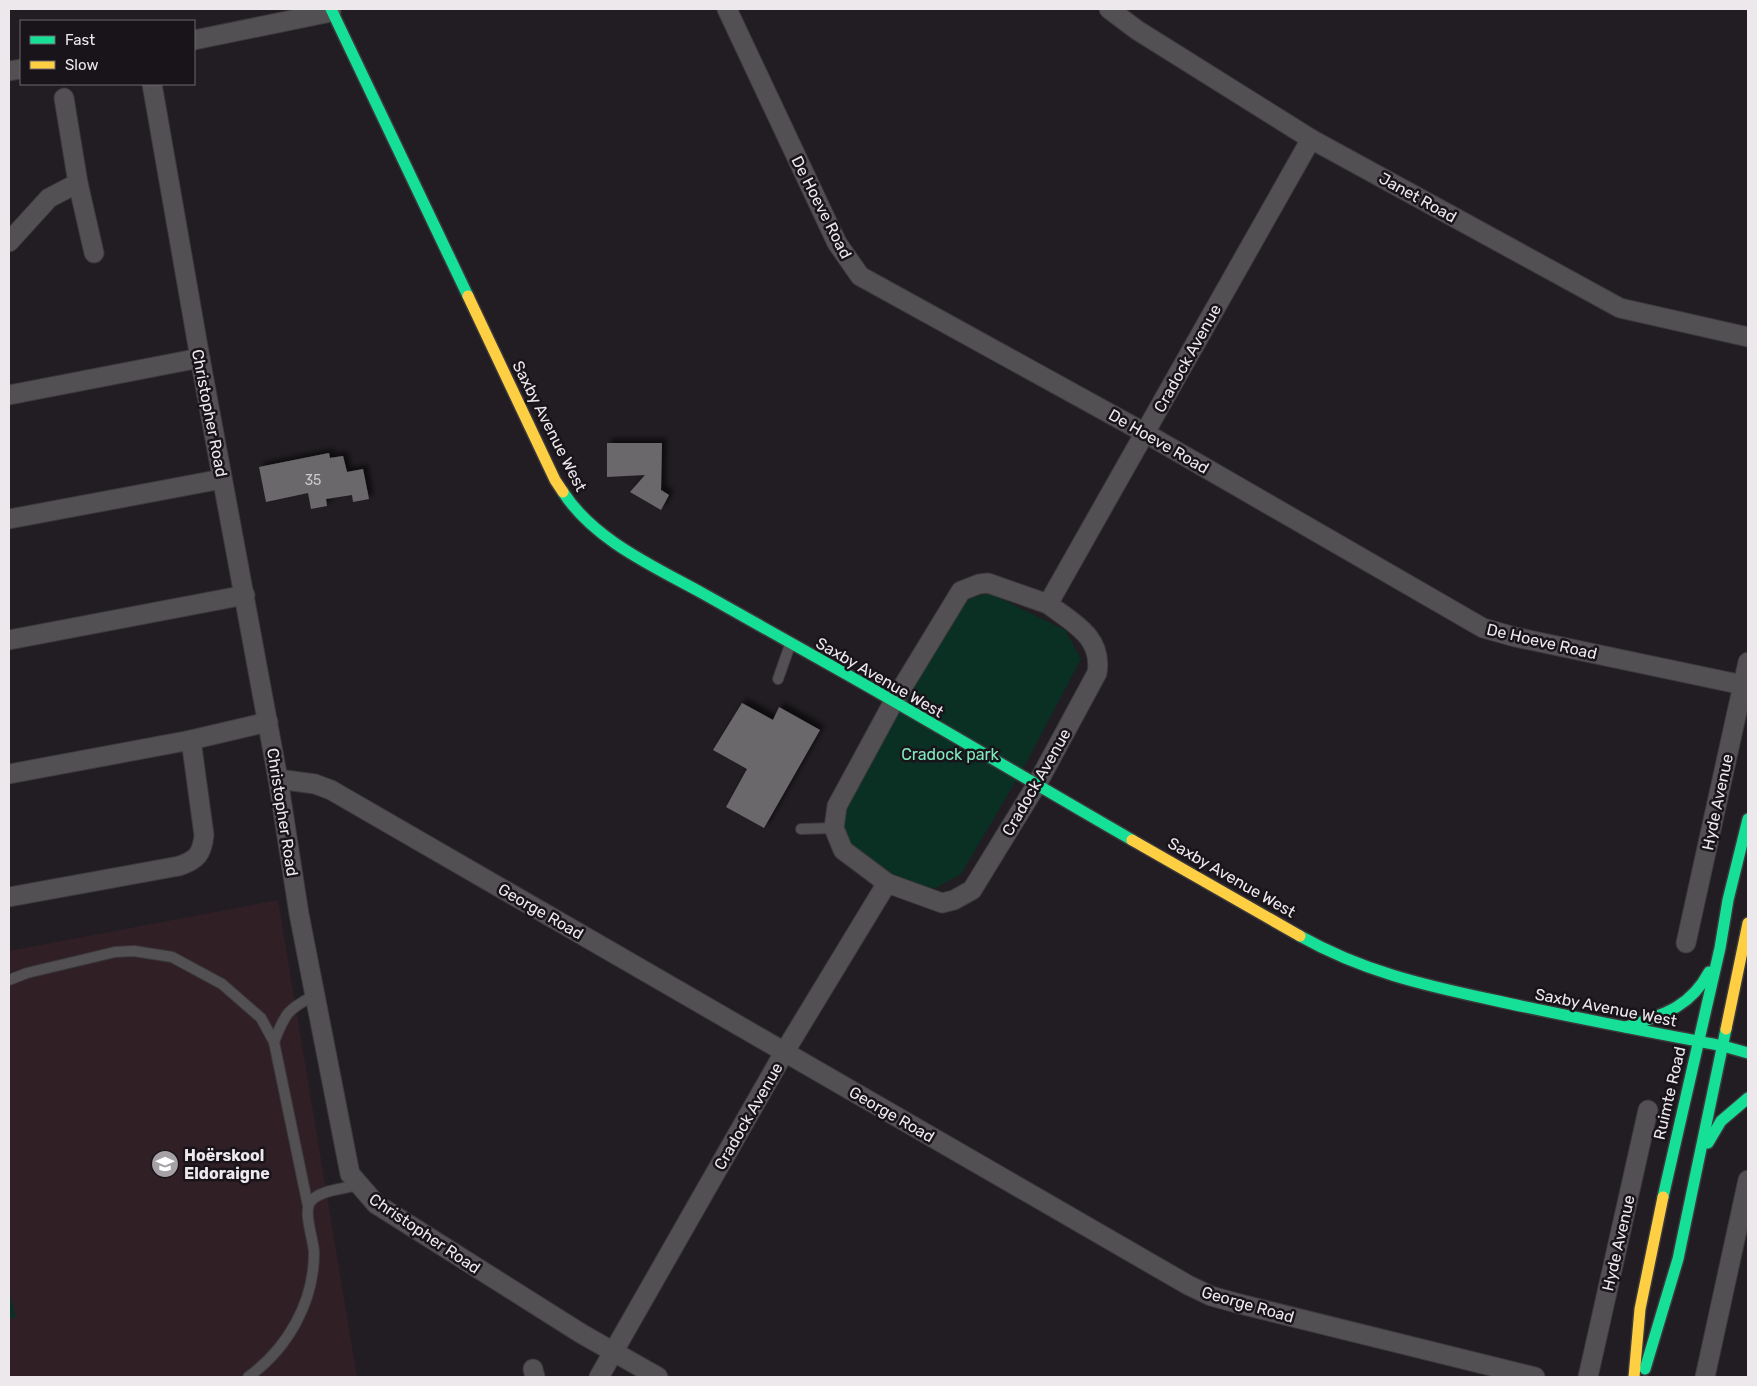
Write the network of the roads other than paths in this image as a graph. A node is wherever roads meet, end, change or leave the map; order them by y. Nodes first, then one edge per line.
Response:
1 (727, 9) edge
2 (1109, 9) edge
3 (331, 10) edge
4 (195, 40) edge
5 (152, 85) edge
6 (64, 98) dead end
7 (1311, 139) junction
8 (78, 183) junction
9 (9, 242) edge
10 (94, 253) dead end
11 (1748, 337) edge
12 (200, 358) junction
13 (9, 394) edge
14 (1146, 433) junction
15 (222, 479) junction
16 (9, 519) edge
17 (245, 595) junction
18 (1048, 604) junction
19 (9, 640) edge
20 (790, 645) junction
21 (1748, 662) edge
22 (778, 679) dead end
23 (1743, 686) junction
24 (894, 701) junction
25 (268, 722) junction
26 (192, 740) junction
27 (9, 774) edge
28 (278, 779) junction
29 (1037, 784) junction
30 (1748, 819) edge
31 (834, 828) junction
32 (801, 829) dead end
33 (887, 883) junction
34 (9, 897) edge
35 (1748, 923) edge
36 (1686, 943) dead end
37 (1720, 948) junction
38 (9, 980) edge
39 (315, 995) junction
40 (1624, 1028) junction
41 (1698, 1041) junction
42 (274, 1042) junction
43 (1723, 1046) junction
44 (784, 1051) junction
45 (1748, 1053) edge
46 (1748, 1098) edge
47 (1648, 1110) dead end
48 (1702, 1151) junction
49 (1748, 1180) edge
50 (357, 1185) junction
51 (308, 1206) junction
52 (614, 1351) junction
53 (248, 1377) edge
54 (599, 1377) edge
55 (658, 1377) edge
56 (1535, 1377) edge
57 (1588, 1377) edge
58 (1634, 1377) edge
59 (1642, 1377) edge
60 (1705, 1377) edge

1 - 14 street, De Hoeve Road
2 - 7 street, Janet Road
3 - 4 street
3 - 20 street, Saxby Avenue West
5 - 12 street, Christopher Road
6 - 8 street
7 - 11 street, Janet Road
7 - 14 street, Cradock Avenue
8 - 9 street
8 - 10 street
12 - 13 street
12 - 15 street, Christopher Road
14 - 18 street, Cradock Avenue
14 - 23 street, De Hoeve Road
15 - 16 street
15 - 17 street, Christopher Road
17 - 19 street
17 - 25 street, Christopher Road
18 - 24 street, Cradock Avenue
18 - 29 street, Cradock Avenue
20 - 22 lane
20 - 24 street, Saxby Avenue West
21 - 23 street, Hyde Avenue
23 - 36 street, Hyde Avenue
24 - 29 street, Saxby Avenue West
24 - 31 street, Cradock Avenue
25 - 26 street
25 - 28 street, Christopher Road
26 - 27 street
26 - 34 street
28 - 39 street, Christopher Road
28 - 44 street, George Road
29 - 33 street, Cradock Avenue
29 - 40 street, Saxby Avenue West
30 - 37 street, Ruimte Road
31 - 32 lane
31 - 33 street, Cradock Avenue
33 - 44 street, Cradock Avenue
35 - 43 street
37 - 40 street
37 - 41 street, Ruimte Road
38 - 42 lane
39 - 42 lane
39 - 50 street, Christopher Road
40 - 41 street, Saxby Avenue West
41 - 43 street, Saxby Avenue West
41 - 58 street, Ruimte Road
42 - 51 lane
43 - 45 street, Saxby Avenue West
43 - 48 street
44 - 52 street, Cradock Avenue
44 - 56 street, George Road
46 - 48 street
47 - 57 street, Hyde Avenue
48 - 59 street
49 - 60 street
50 - 51 lane
50 - 52 street, Christopher Road
51 - 53 lane
52 - 54 street, Cradock Avenue
52 - 55 street, Christopher Road

